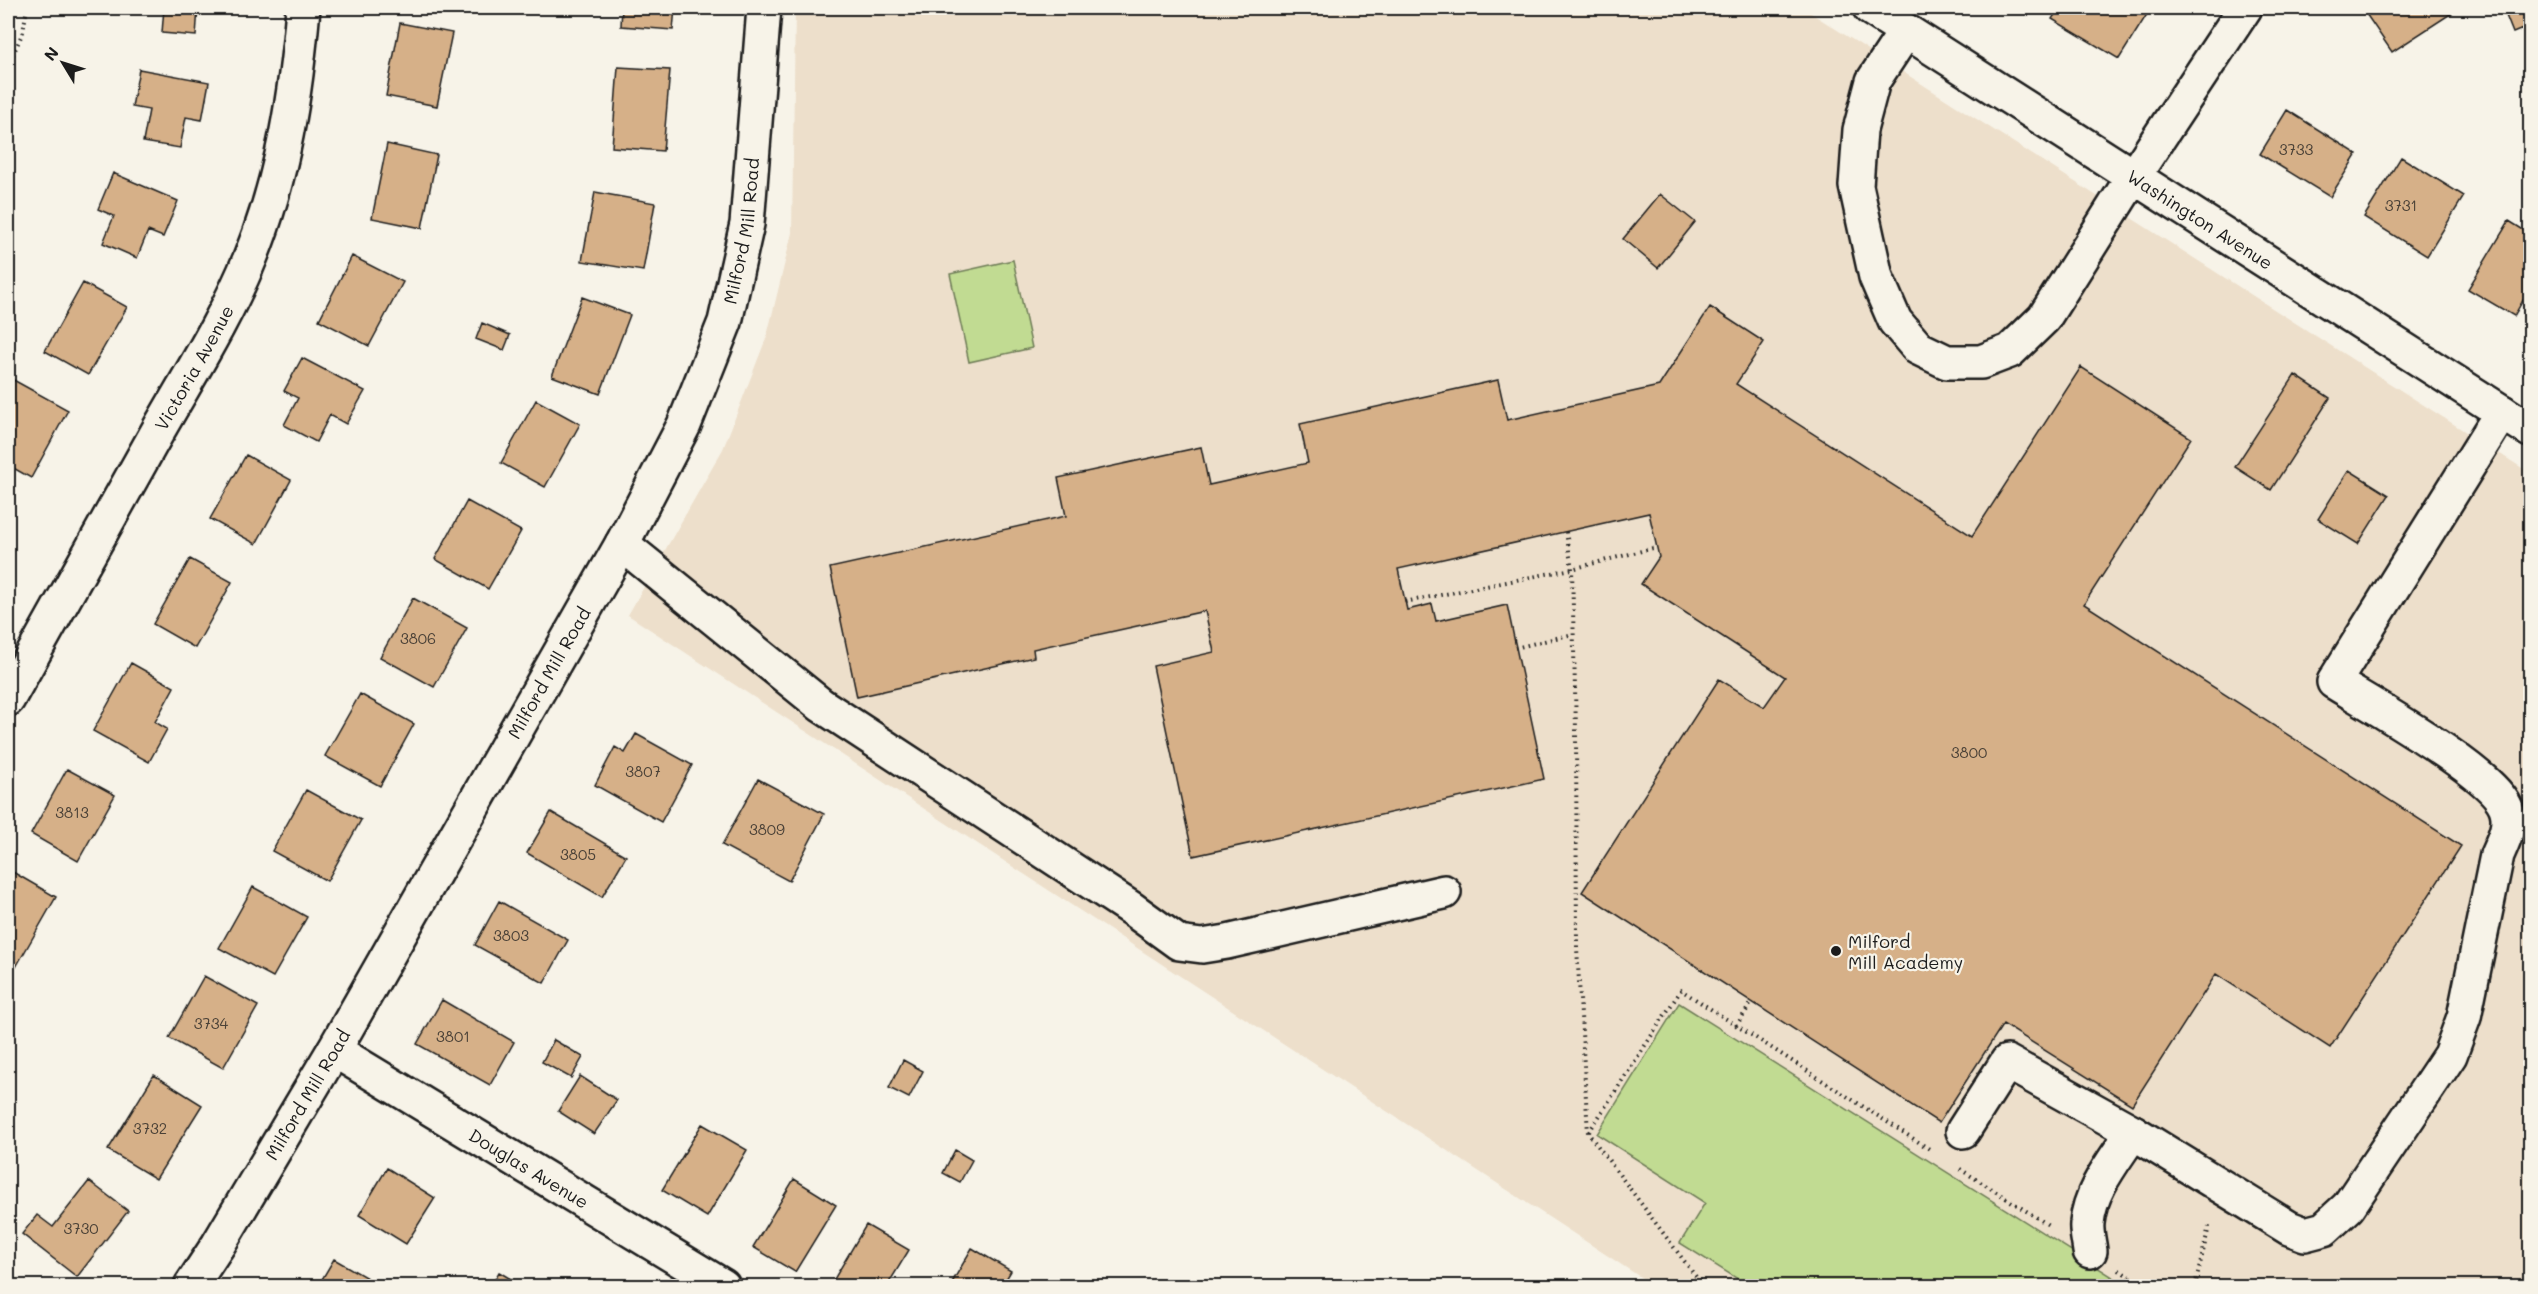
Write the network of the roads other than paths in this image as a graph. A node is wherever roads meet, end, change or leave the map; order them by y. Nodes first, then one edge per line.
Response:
1 (303, 8) edge
2 (764, 8) edge
3 (1870, 8) edge
4 (2244, 8) edge
5 (1906, 31) junction
6 (2133, 177) junction
7 (2502, 412) junction
8 (2530, 430) edge
9 (622, 544) junction
10 (8, 699) edge
11 (1444, 892) dead end
12 (334, 1050) junction
13 (1963, 1131) dead end
14 (2133, 1132) junction
15 (2090, 1251) road end
16 (191, 1287) edge
17 (723, 1287) edge

1 - 10 main road, Victoria Avenue
2 - 9 main road, Milford Mill Road
3 - 5 main road, Washington Avenue
4 - 6 main road
5 - 6 main road, Washington Avenue
5 - 6 main road
6 - 7 main road, Washington Avenue
7 - 8 main road, Washington Avenue
7 - 14 main road
9 - 11 main road
9 - 12 main road, Milford Mill Road
12 - 16 main road, Milford Mill Road
12 - 17 main road, Douglas Avenue
13 - 14 main road
14 - 15 main road

